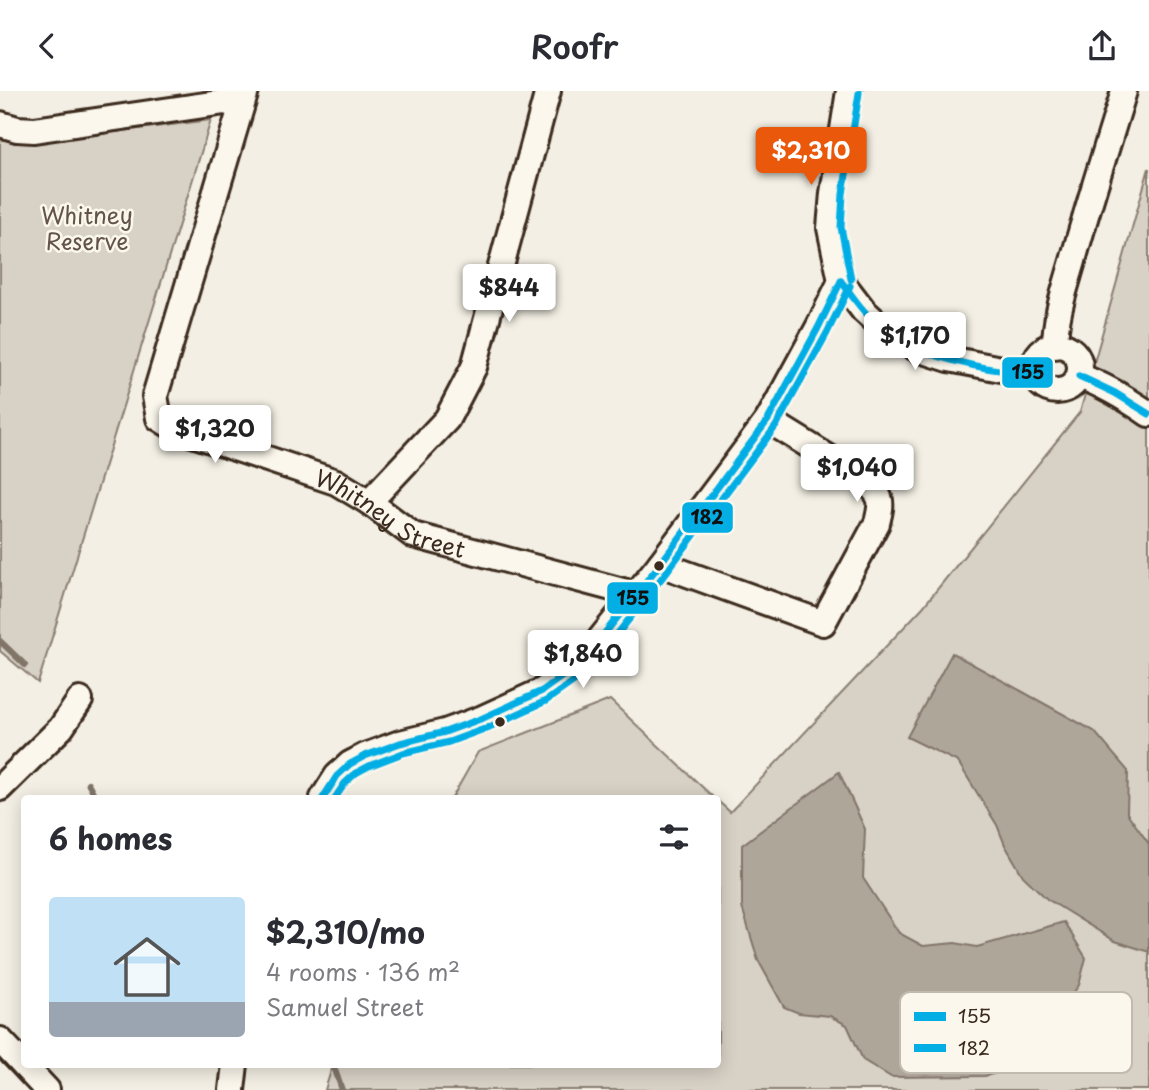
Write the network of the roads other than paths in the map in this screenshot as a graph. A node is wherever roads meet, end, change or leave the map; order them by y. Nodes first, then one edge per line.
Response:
1 (548, 91) edge
2 (849, 91) edge
3 (1124, 91) edge
4 (244, 98) edge
5 (0, 124) edge
6 (841, 281) junction
7 (1055, 346) junction
8 (1035, 373) junction
9 (1079, 376) junction
10 (1149, 414) edge
11 (768, 420) junction
12 (369, 502) junction
13 (660, 564) junction
14 (634, 594) junction
15 (80, 700) dead end
16 (0, 789) edge
17 (325, 795) edge
18 (0, 1040) edge
19 (21, 1062) edge
20 (26, 1068) edge
21 (235, 1068) edge
22 (47, 1090) edge
23 (232, 1090) edge

1 - 12 street
2 - 6 street
3 - 7 street
4 - 5 street
4 - 12 street, Whitney Street
6 - 8 street
6 - 11 street
7 - 8 street
7 - 9 street
8 - 9 street
9 - 10 street
11 - 13 street
11 - 13 street
12 - 14 street, Whitney Street
13 - 14 street
14 - 17 street
15 - 16 street
18 - 19 street
20 - 22 street
21 - 23 street

